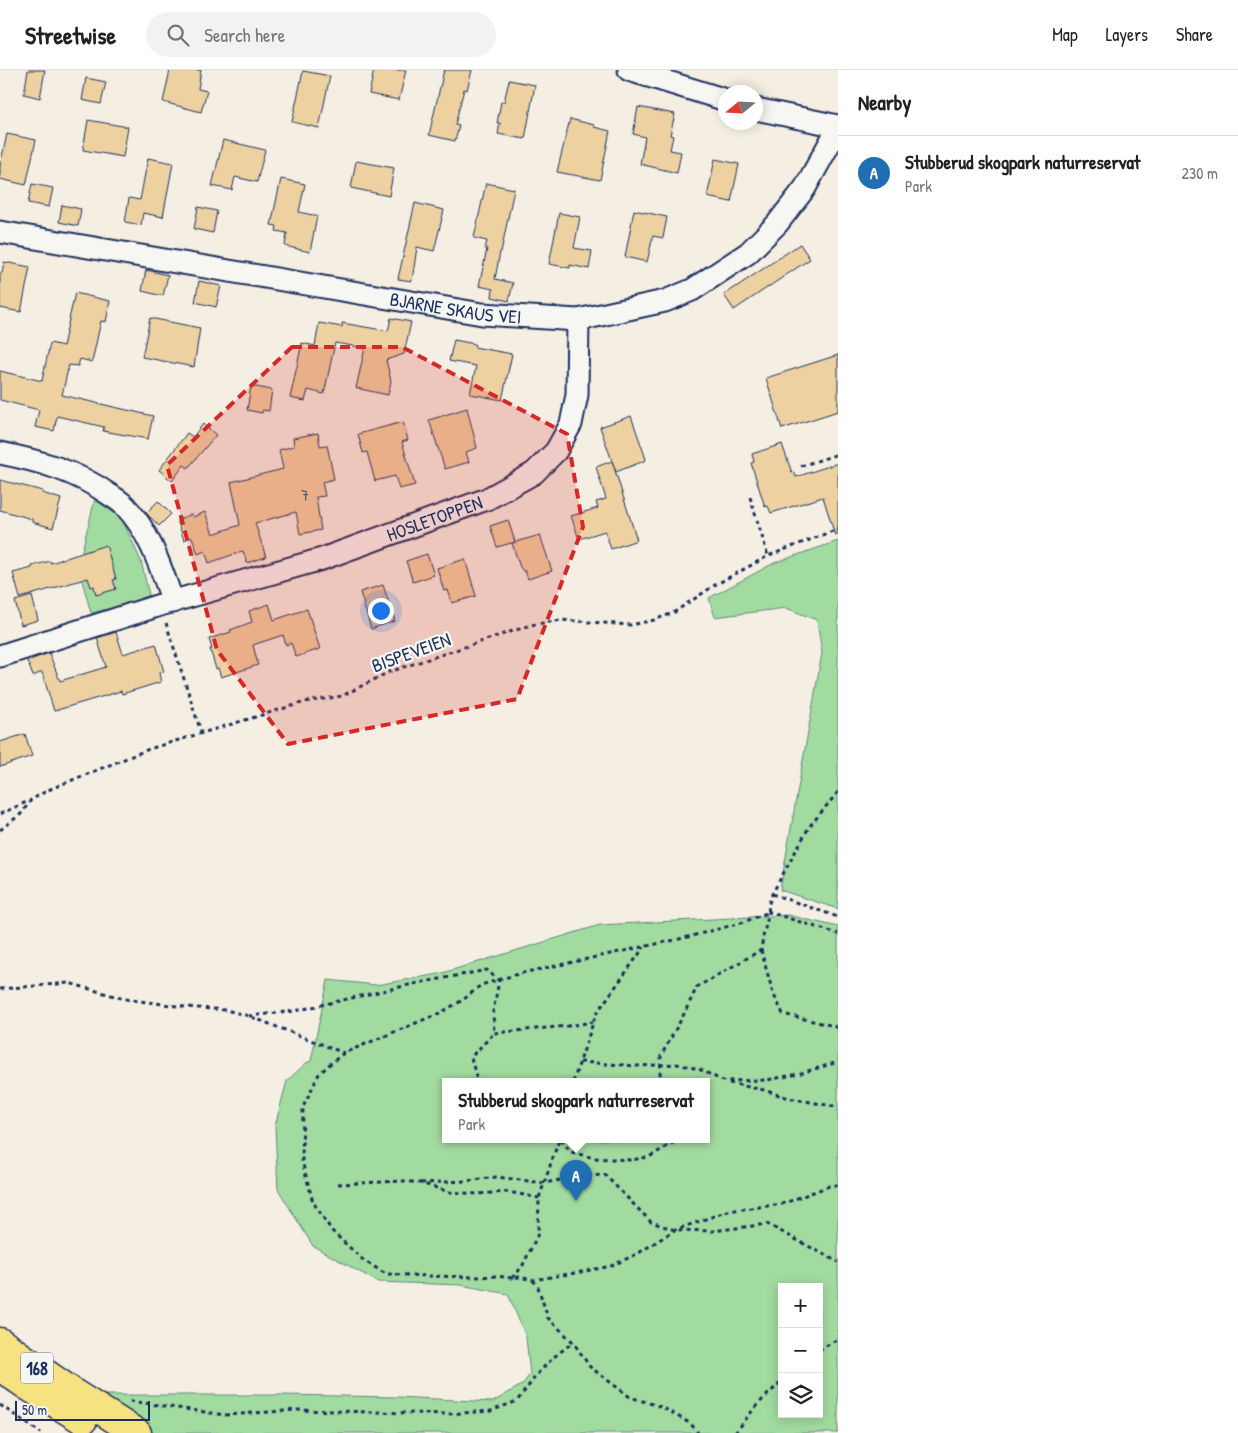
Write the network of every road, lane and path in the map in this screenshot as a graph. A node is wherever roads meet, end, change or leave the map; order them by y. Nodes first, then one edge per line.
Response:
1 (629, 70) edge
2 (718, 98) edge
3 (763, 111) edge
4 (838, 127) edge
5 (0, 232) edge
6 (578, 320) junction
7 (0, 452) edge
8 (838, 454) edge
9 (801, 466) dead end
10 (750, 498) dead end
11 (838, 529) edge
12 (768, 556) junction
13 (166, 604) junction
14 (0, 656) edge
15 (201, 732) junction
16 (838, 792) edge
17 (31, 800) junction
18 (0, 814) edge
19 (0, 830) edge
20 (772, 894) junction
21 (769, 912) junction
22 (838, 917) edge
23 (838, 934) edge
24 (645, 947) junction
25 (761, 950) junction
26 (499, 981) junction
27 (0, 989) edge
28 (249, 1016) junction
29 (593, 1022) junction
30 (838, 1029) edge
31 (494, 1032) junction
32 (344, 1053) junction
33 (580, 1062) junction
34 (838, 1062) edge
35 (660, 1064) junction
36 (477, 1078) edge
37 (574, 1078) edge
38 (661, 1078) edge
39 (723, 1081) junction
40 (838, 1107) edge
41 (559, 1143) edge
42 (563, 1143) edge
43 (673, 1143) edge
44 (421, 1183) junction
45 (544, 1183) junction
46 (338, 1184) dead end
47 (838, 1184) edge
48 (540, 1198) junction
49 (674, 1230) junction
50 (838, 1262) edge
51 (512, 1278) junction
52 (533, 1280) junction
53 (838, 1339) edge
54 (0, 1342) edge
55 (573, 1342) junction
56 (823, 1348) edge
57 (0, 1367) edge
58 (778, 1385) edge
59 (125, 1400) dead end
60 (0, 1405) edge
61 (41, 1433) edge
62 (111, 1433) edge
63 (137, 1433) edge
64 (698, 1433) edge
65 (735, 1433) edge

1 - 2 street
3 - 4 street
4 - 6 street, BJARNE SKAUS VEI
5 - 6 street, BJARNE SKAUS VEI
6 - 13 street, HOSLETOPPEN
7 - 13 street
8 - 9 path
10 - 12 path
11 - 12 path, BISPEVEIEN
12 - 15 path, BISPEVEIEN
13 - 14 street, HOSLETOPPEN
13 - 15 path
15 - 17 path, BISPEVEIEN
16 - 20 path
17 - 18 path
17 - 19 path, BISPEVEIEN
20 - 21 path
20 - 22 path
21 - 23 path
21 - 24 path
21 - 25 path
24 - 26 path
24 - 29 path
25 - 30 path
25 - 35 path
26 - 28 path
26 - 31 path
26 - 32 path
27 - 28 path
28 - 32 path
29 - 31 path
29 - 33 path
31 - 36 path
32 - 51 path
33 - 35 path
33 - 37 path
34 - 39 path
35 - 38 path
35 - 39 path
39 - 40 path
41 - 45 path
42 - 43 path
44 - 45 path
44 - 46 path
44 - 48 path
45 - 48 path
45 - 49 path
47 - 49 path
48 - 51 path
49 - 50 path
49 - 52 path
51 - 52 path
52 - 55 path
53 - 56 path
54 - 63 main road, 168
55 - 59 path
55 - 64 path
57 - 62 main road, 168
58 - 65 path
60 - 61 path

